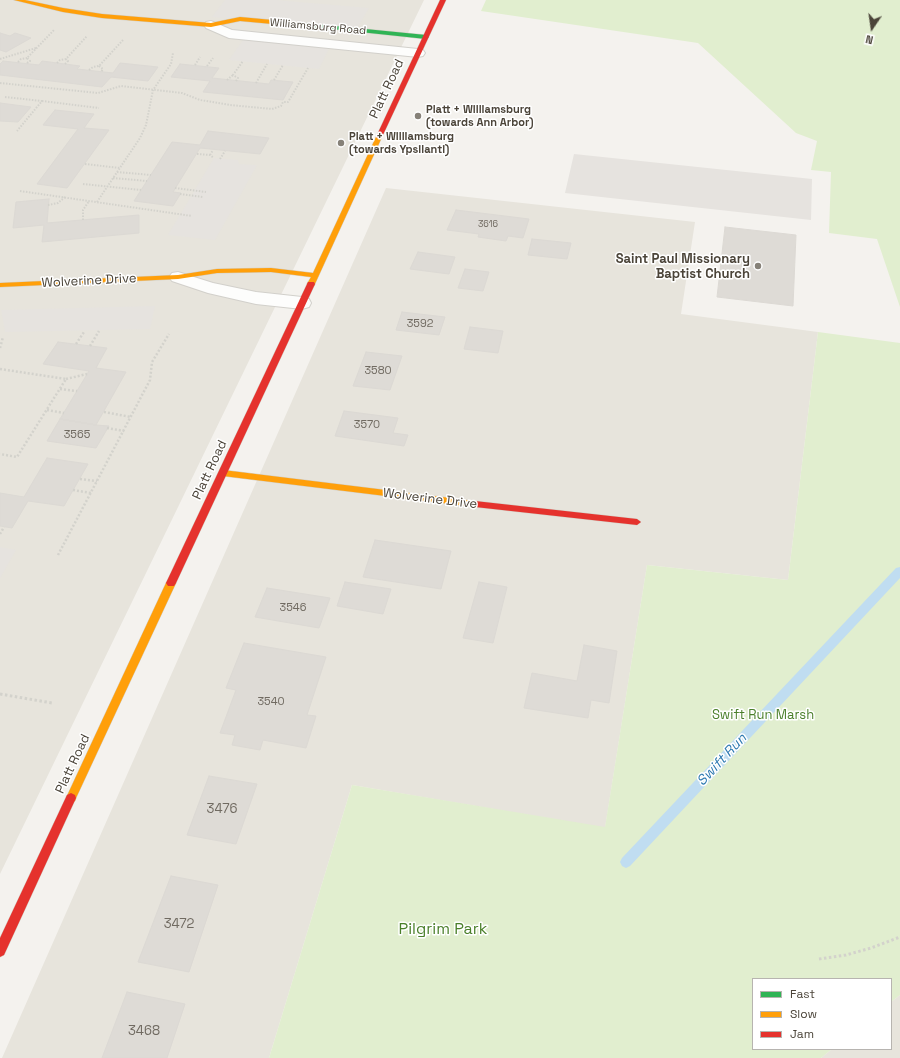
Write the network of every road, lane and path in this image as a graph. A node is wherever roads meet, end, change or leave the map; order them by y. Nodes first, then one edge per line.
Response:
1 (17, 0) edge
2 (443, 0) edge
3 (211, 25) junction
4 (54, 30) dead end
5 (88, 34) dead end
6 (426, 37) junction
7 (123, 39) dead end
8 (37, 48) junction
9 (173, 53) dead end
10 (418, 53) junction
11 (200, 57) dead end
12 (27, 58) junction
13 (213, 58) dead end
14 (0, 59) edge
15 (66, 59) junction
16 (243, 61) dead end
17 (18, 62) dead end
18 (57, 63) dead end
19 (27, 64) dead end
20 (65, 64) dead end
21 (267, 64) dead end
22 (194, 65) dead end
23 (284, 65) dead end
24 (99, 66) junction
25 (207, 66) dead end
26 (308, 68) dead end
27 (90, 70) dead end
28 (101, 72) dead end
29 (234, 76) junction
30 (227, 80) dead end
31 (274, 80) dead end
32 (236, 81) dead end
33 (0, 83) edge
34 (256, 83) dead end
35 (153, 90) junction
36 (5, 97) dead end
37 (42, 101) junction
38 (98, 108) dead end
39 (17, 131) dead end
40 (213, 150) dead end
41 (225, 151) dead end
42 (196, 154) dead end
43 (210, 155) junction
44 (214, 158) dead end
45 (220, 159) dead end
46 (84, 164) dead end
47 (120, 168) junction
48 (117, 172) junction
49 (150, 175) dead end
50 (113, 178) junction
51 (147, 181) dead end
52 (83, 184) dead end
53 (107, 186) junction
54 (175, 188) dead end
55 (141, 190) dead end
56 (20, 191) dead end
57 (206, 192) dead end
58 (180, 194) dead end
59 (65, 197) junction
60 (203, 197) dead end
61 (89, 201) junction
62 (97, 202) junction
63 (48, 204) dead end
64 (192, 216) dead end
65 (83, 220) dead end
66 (315, 275) junction
67 (178, 277) junction
68 (0, 285) edge
69 (302, 303) junction
70 (99, 331) dead end
71 (84, 332) dead end
72 (169, 334) dead end
73 (3, 337) dead end
74 (76, 344) dead end
75 (90, 346) dead end
76 (0, 348) edge
77 (0, 369) edge
78 (87, 374) dead end
79 (66, 379) junction
80 (60, 388) junction
81 (77, 391) dead end
82 (46, 410) junction
83 (104, 412) dead end
84 (64, 413) dead end
85 (131, 416) junction
86 (107, 428) dead end
87 (124, 430) junction
88 (0, 454) edge
89 (223, 473) junction
90 (80, 479) dead end
91 (97, 481) junction
92 (73, 490) dead end
93 (91, 494) junction
94 (637, 522) dead end
95 (4, 527) dead end
96 (0, 534) edge
97 (58, 555) dead end
98 (0, 694) edge
99 (52, 703) dead end
100 (900, 937) edge
101 (0, 951) edge
102 (819, 958) dead end

1 - 3 main road, Williamsburg Road
2 - 6 main road, Platt Road
3 - 6 main road, Williamsburg Road
3 - 10 street, Williamsburg Road
4 - 8 path
5 - 15 path
6 - 10 main road, Platt Road
7 - 24 path
8 - 12 path
8 - 14 path
9 - 35 path
10 - 66 main road, Platt Road
11 - 22 path
12 - 17 path
12 - 19 path
13 - 25 path
15 - 18 path
15 - 20 path
16 - 29 path
21 - 34 path
23 - 31 path
24 - 27 path
24 - 28 path
26 - 35 path
29 - 30 path
29 - 32 path
33 - 35 path
35 - 47 path
36 - 37 path
37 - 38 path
37 - 39 path
40 - 43 path
41 - 45 path
42 - 43 path
43 - 44 path
46 - 47 path
47 - 48 path
48 - 49 path
48 - 50 path
50 - 51 path
50 - 53 path
52 - 53 path
53 - 55 path
53 - 62 path
54 - 57 path
56 - 59 path
58 - 60 path
59 - 61 path
59 - 63 path
61 - 62 path
61 - 65 path
62 - 64 path
66 - 67 main road, Wolverine Drive
66 - 69 main road, Platt Road
67 - 68 main road, Wolverine Drive
67 - 69 street, Wolverine Drive
69 - 89 main road, Platt Road
70 - 75 path
71 - 74 path
72 - 85 path
73 - 76 path
77 - 79 path
78 - 79 path
79 - 80 path
80 - 81 path
80 - 82 path
82 - 84 path
82 - 88 path
83 - 85 path
85 - 87 path
86 - 87 path
87 - 91 path
89 - 94 main road, Wolverine Drive
89 - 101 main road, Platt Road
90 - 91 path
91 - 93 path
92 - 93 path
93 - 97 path
95 - 96 path
98 - 99 path
100 - 102 path

